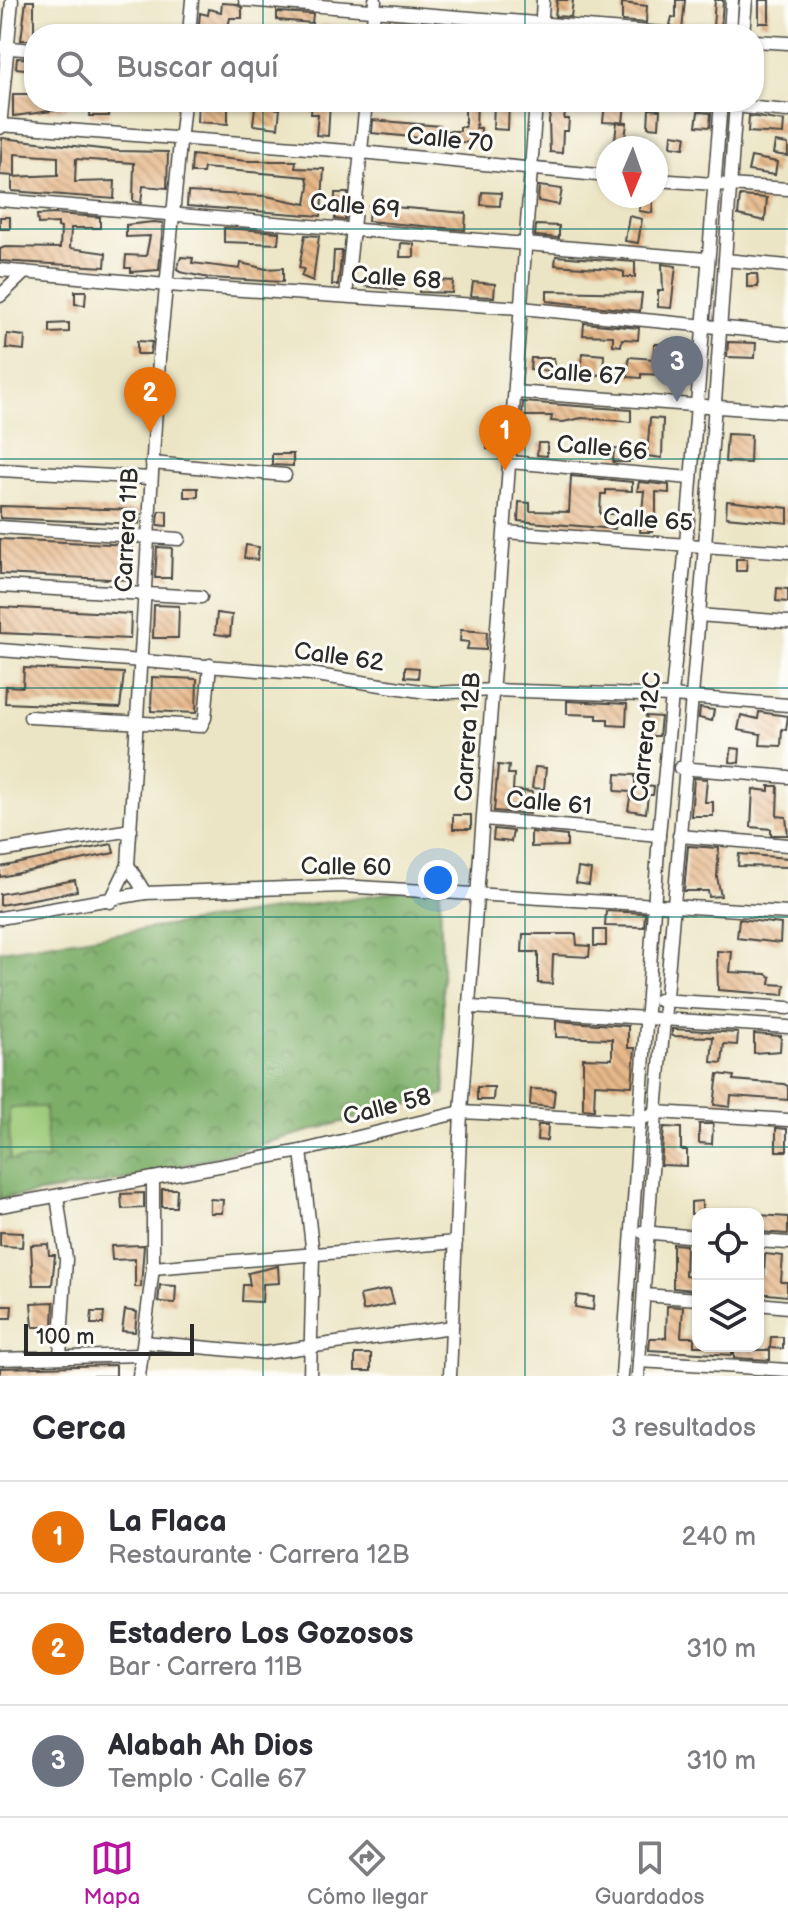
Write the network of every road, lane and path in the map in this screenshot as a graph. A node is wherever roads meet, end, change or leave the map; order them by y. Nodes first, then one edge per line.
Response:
1 (12, 0) edge
2 (192, 0) edge
3 (245, 0) edge
4 (543, 0) edge
5 (732, 0) edge
6 (746, 0) edge
7 (375, 5) edge
8 (190, 24) edge
9 (506, 24) edge
10 (541, 24) edge
11 (731, 24) edge
12 (744, 24) edge
13 (764, 42) edge
14 (788, 43) edge
15 (5, 48) edge
16 (764, 108) edge
17 (788, 111) edge
18 (183, 112) edge
19 (365, 112) edge
20 (535, 112) edge
21 (720, 112) edge
22 (736, 112) edge
23 (0, 126) edge
24 (181, 141) junction
25 (361, 152) junction
26 (531, 171) junction
27 (596, 175) edge
28 (668, 181) edge
29 (716, 184) junction
30 (732, 185) junction
31 (788, 189) edge
32 (0, 200) edge
33 (175, 215) junction
34 (350, 227) junction
35 (526, 243) junction
36 (706, 259) junction
37 (725, 260) junction
38 (788, 266) edge
39 (0, 270) edge
40 (25, 272) junction
41 (167, 285) junction
42 (0, 296) edge
43 (346, 296) junction
44 (521, 308) junction
45 (703, 327) junction
46 (721, 328) junction
47 (788, 334) edge
48 (515, 392) junction
49 (698, 404) junction
50 (716, 406) junction
51 (788, 412) edge
52 (510, 462) junction
53 (152, 463) junction
54 (0, 470) edge
55 (285, 475) dead end
56 (151, 478) junction
57 (690, 478) junction
58 (0, 527) edge
59 (505, 532) junction
60 (149, 537) junction
61 (179, 539) dead end
62 (686, 544) junction
63 (705, 546) junction
64 (788, 552) edge
65 (0, 586) edge
66 (145, 596) junction
67 (201, 597) dead end
68 (698, 615) junction
69 (788, 622) edge
70 (0, 650) edge
71 (143, 659) junction
72 (210, 665) junction
73 (494, 690) junction
74 (672, 696) junction
75 (692, 697) junction
76 (788, 705) edge
77 (30, 717) dead end
78 (139, 724) junction
79 (666, 768) junction
80 (684, 768) junction
81 (788, 777) edge
82 (484, 819) junction
83 (131, 830) junction
84 (659, 835) junction
85 (679, 836) junction
86 (788, 845) edge
87 (0, 851) edge
88 (128, 865) junction
89 (145, 893) junction
90 (479, 894) junction
91 (110, 902) junction
92 (656, 906) junction
93 (673, 907) junction
94 (788, 913) edge
95 (0, 918) edge
96 (649, 1000) junction
97 (665, 1001) junction
98 (471, 1007) junction
99 (788, 1008) edge
100 (647, 1016) junction
101 (664, 1017) junction
102 (788, 1027) edge
103 (461, 1112) junction
104 (656, 1112) junction
105 (788, 1120) edge
106 (638, 1121) junction
107 (301, 1151) junction
108 (153, 1178) junction
109 (57, 1196) junction
110 (0, 1206) edge
111 (630, 1231) junction
112 (648, 1233) junction
113 (692, 1237) edge
114 (764, 1241) edge
115 (456, 1242) junction
116 (788, 1243) edge
117 (313, 1255) junction
118 (153, 1268) junction
119 (644, 1295) junction
120 (692, 1299) edge
121 (764, 1305) edge
122 (788, 1307) edge
123 (452, 1327) junction
124 (310, 1344) junction
125 (142, 1349) junction
126 (60, 1357) junction
127 (0, 1359) edge
128 (639, 1361) junction
129 (788, 1370) edge
130 (139, 1376) edge
131 (310, 1376) edge
132 (450, 1376) edge
133 (622, 1376) edge
134 (638, 1376) edge

1 - 15 street
2 - 8 street
3 - 7 street
4 - 10 street
5 - 11 street
6 - 12 street
7 - 9 street
13 - 14 street
15 - 23 street
16 - 17 street
18 - 24 street, Carrera 11B
19 - 25 street
20 - 26 street, Carrera 12B
21 - 29 street, Carrera 12C
22 - 30 street, Carrera 12C
23 - 24 street, Calle 70
24 - 25 street, Calle 70
24 - 33 street, Carrera 11B
25 - 26 street, Calle 70
25 - 34 street
26 - 27 street, Calle 70
26 - 35 street, Carrera 12B
28 - 29 street
29 - 30 street
29 - 36 street, Carrera 12C
30 - 31 street
30 - 37 street, Carrera 12C
32 - 33 street, Calle 69
33 - 34 street, Calle 69
33 - 41 street, Carrera 11B
34 - 35 street, Calle 69
34 - 43 street
35 - 36 street, Calle 69
35 - 44 street, Carrera 12B
36 - 45 street, Carrera 12C
37 - 38 street
37 - 46 street, Carrera 12C
39 - 40 street, Calle 68
40 - 41 street, Calle 68
40 - 42 street
41 - 43 street, Calle 68
41 - 53 street, Carrera 11B
43 - 44 street, Calle 68
44 - 45 street, Calle 68
44 - 48 street, Carrera 12B
45 - 46 street, Calle 68
45 - 49 street, Carrera 12C
46 - 47 street, Calle 68
46 - 50 street, Carrera 12C
48 - 49 street, Calle 67
48 - 52 street, Carrera 12B
49 - 50 street, Calle 67
49 - 57 street, Carrera 12C
50 - 51 street, Calle 67
50 - 63 street, Carrera 12C
52 - 57 street, Calle 66
52 - 59 street, Carrera 12B
53 - 55 street
53 - 56 street, Carrera 11B
54 - 56 street
56 - 60 street, Carrera 11B
57 - 62 street, Carrera 12C
58 - 60 street
59 - 62 street, Calle 65
59 - 73 street, Carrera 12B
60 - 61 street
60 - 66 street, Carrera 11B
62 - 63 street, Calle 65
62 - 74 street, Carrera 12C
63 - 64 street, Calle 65
63 - 68 street, Carrera 12C
65 - 66 street
66 - 67 street
66 - 71 street, Carrera 11B
68 - 69 street
68 - 75 street, Carrera 12C
70 - 71 street, Calle 62
71 - 72 street, Calle 62
71 - 78 street, Carrera 11B
72 - 73 street, Calle 62
72 - 78 street
73 - 74 street, Calle 62
73 - 82 street, Carrera 12B
74 - 75 street, Calle 62
74 - 79 street, Carrera 12C
75 - 76 street, Calle 62
75 - 80 street, Carrera 12C
77 - 78 street
78 - 83 street, Carrera 11B
79 - 80 street
79 - 84 street, Carrera 12C
80 - 81 street
80 - 85 street, Carrera 12C
82 - 84 street, Calle 61
82 - 90 street, Carrera 12B
83 - 87 street
83 - 88 street, Carrera 11B
84 - 92 street, Carrera 12C
85 - 86 street
85 - 93 street, Carrera 12C
88 - 89 street
88 - 91 street, Carrera 11B
89 - 90 street, Calle 60
89 - 91 street, Calle 60
90 - 92 street, Calle 60
90 - 98 street, Carrera 12B
91 - 95 street, Calle 60
92 - 93 street, Calle 60
92 - 96 street, Carrera 12C
93 - 94 street, Calle 60
93 - 97 street, Carrera 12C
96 - 97 street
96 - 100 street, Carrera 12C
97 - 99 street
97 - 101 street, Carrera 12C
98 - 100 street
98 - 103 street, Carrera 12B
100 - 101 street
100 - 106 street, Carrera 12C
101 - 102 street
101 - 104 street, Carrera 12C
103 - 106 street, Calle 58
103 - 107 street, Calle 58
103 - 115 street, Carrera 12B
104 - 105 street
104 - 106 street, Calle 58
104 - 112 street, Carrera 12C
106 - 111 street, Carrera 12C
107 - 108 street, Calle 58
107 - 117 street
108 - 109 street, Calle 58
108 - 118 street
109 - 110 street, Calle 58
109 - 126 street
111 - 112 street
111 - 133 street, Carrera 12C
112 - 113 street
112 - 119 street, Carrera 12C
114 - 116 street
115 - 117 street
115 - 123 street, Carrera 12B
117 - 118 street
117 - 124 street
118 - 125 street
119 - 120 street
119 - 128 street, Carrera 12C
121 - 122 street
123 - 124 street
123 - 132 street, Carrera 12B
124 - 125 street
124 - 131 street
125 - 126 street
125 - 130 street
126 - 127 street
128 - 129 street
128 - 134 street, Carrera 12C

